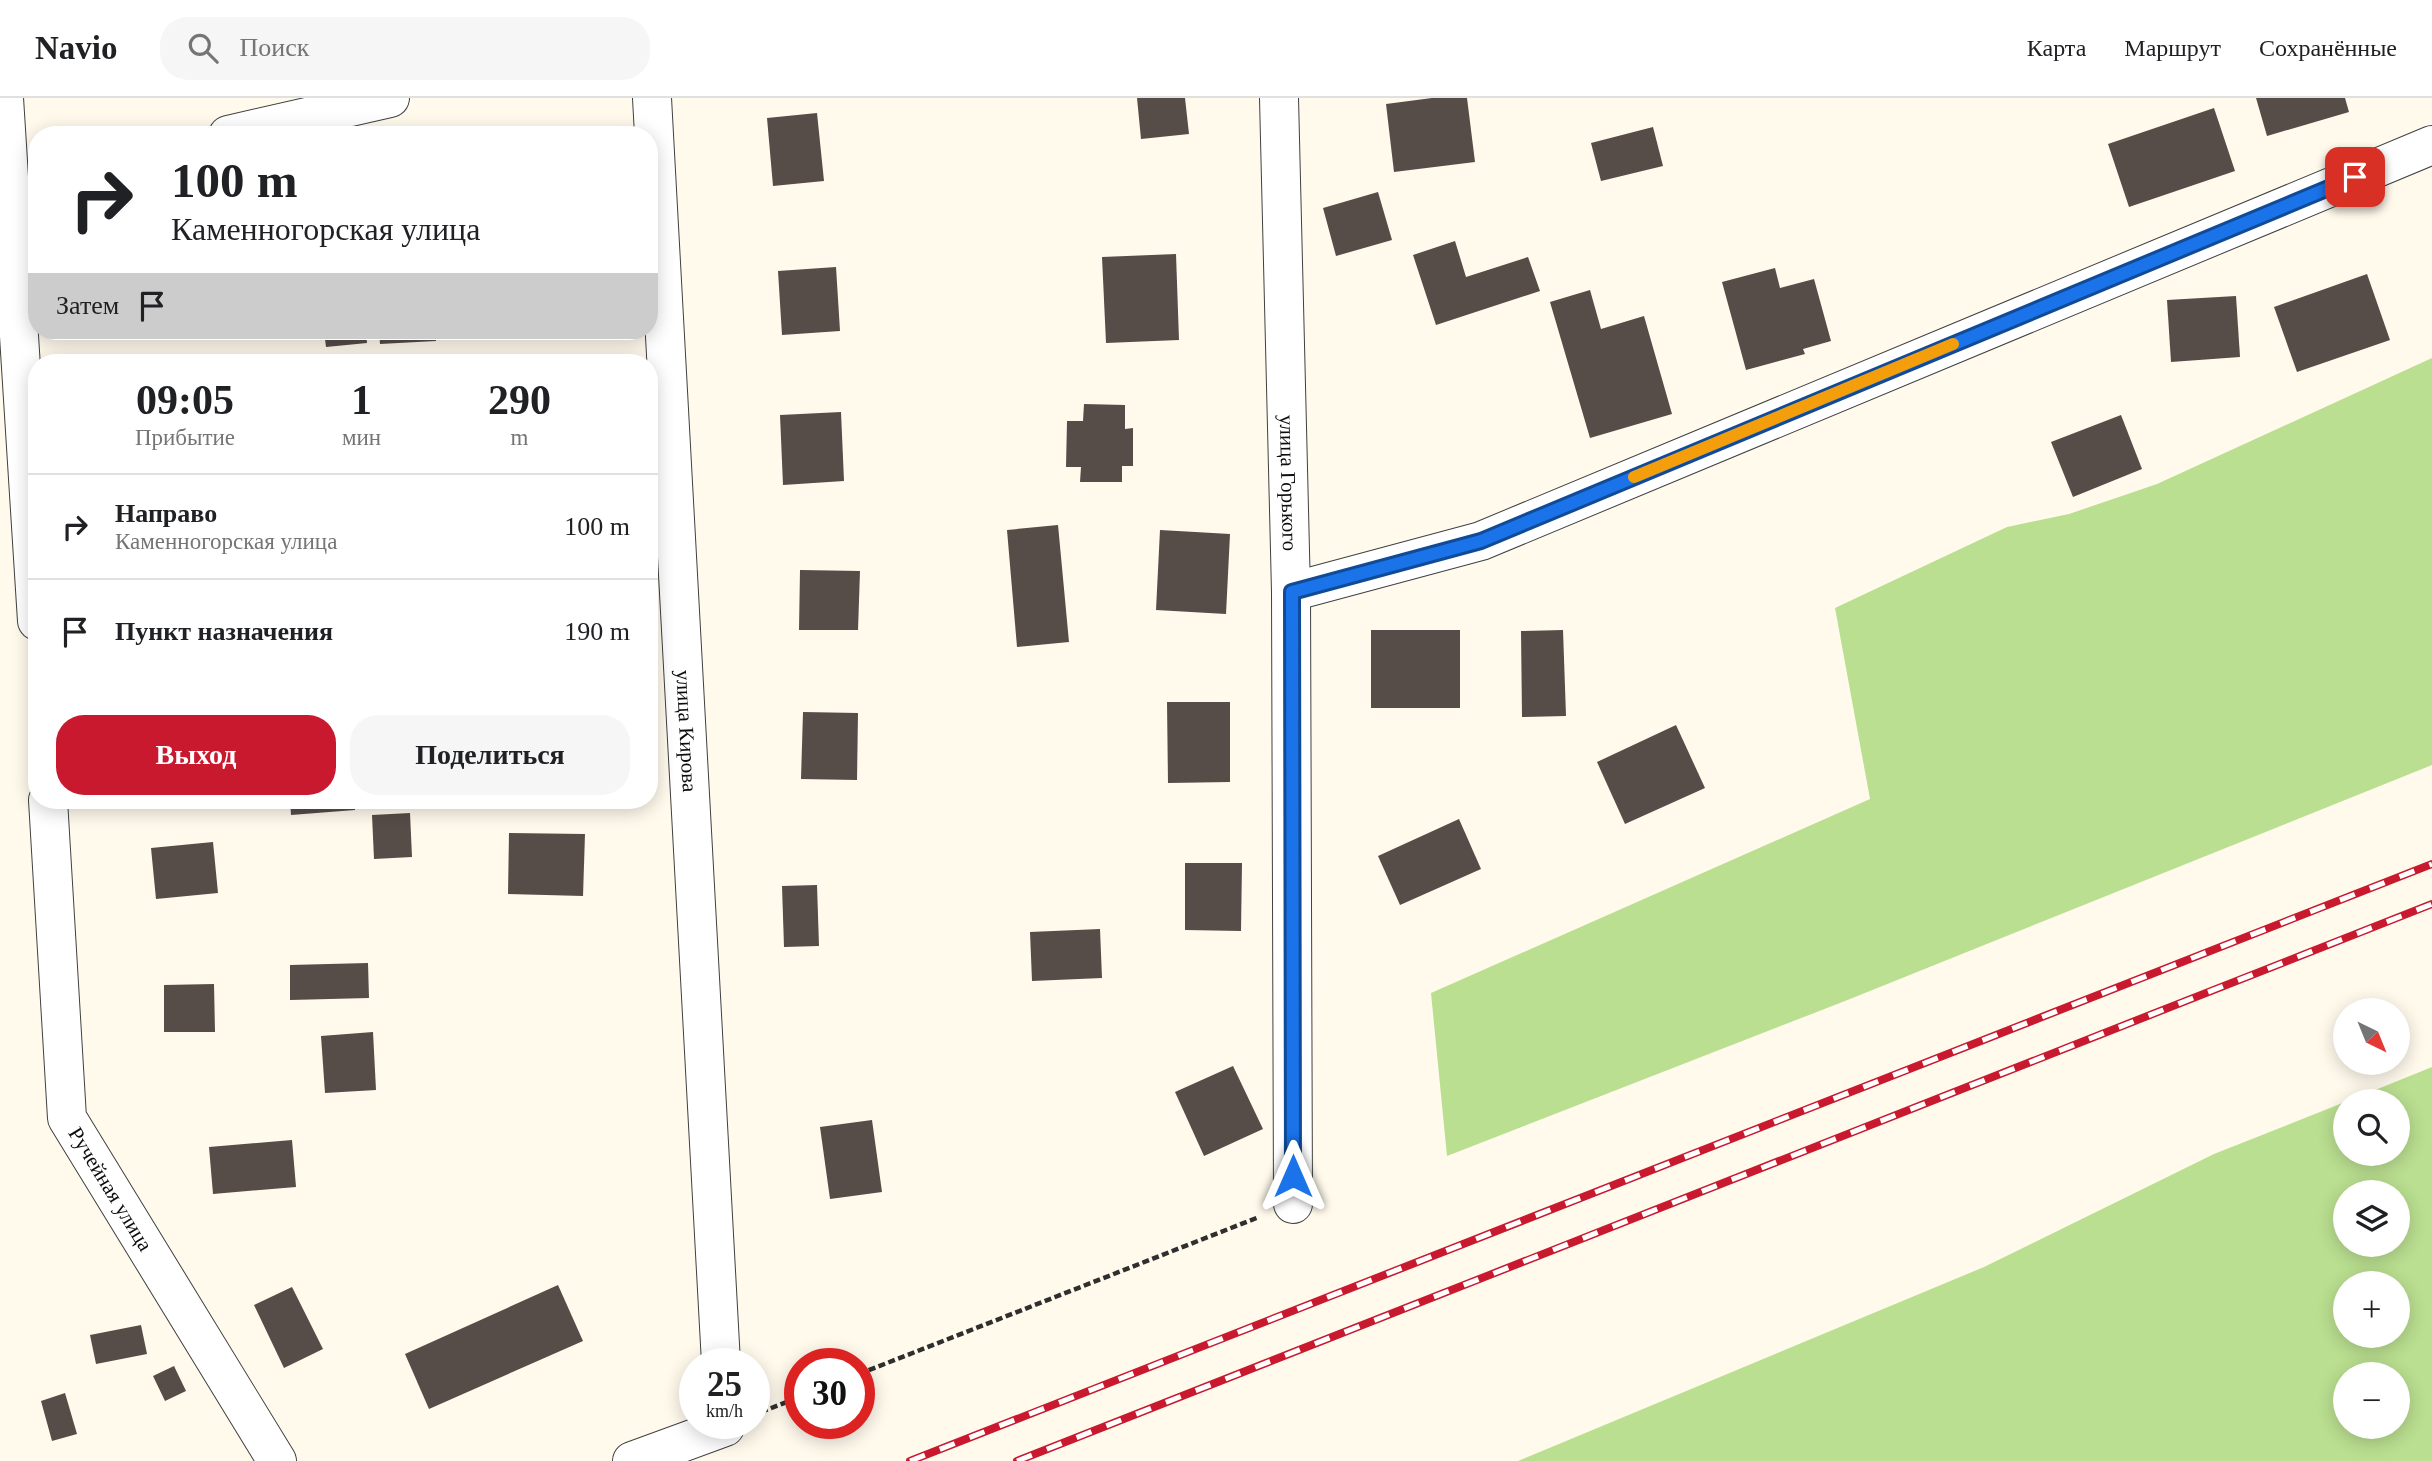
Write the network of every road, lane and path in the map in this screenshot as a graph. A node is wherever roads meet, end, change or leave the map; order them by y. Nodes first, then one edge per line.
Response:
1 (4, 98) edge
2 (390, 98) edge
3 (652, 98) edge
4 (1279, 98) edge
5 (267, 126) edge
6 (654, 126) edge
7 (2432, 145) edge
8 (16, 183) edge
9 (658, 208) edge
10 (28, 433) edge
11 (1292, 592) junction
12 (49, 809) edge
13 (1293, 1204) joint
14 (720, 1348) edge
15 (875, 1368) edge
16 (690, 1439) edge
17 (278, 1461) edge
18 (632, 1461) edge

1 - 8 street
2 - 5 street
3 - 6 street, улица Кирова
4 - 11 street, улица Горького
7 - 11 street
8 - 10 street
9 - 14 street, улица Кирова
11 - 13 street, улица Горького
12 - 17 street, Ручейная улица
13 - 15 path
16 - 18 street

